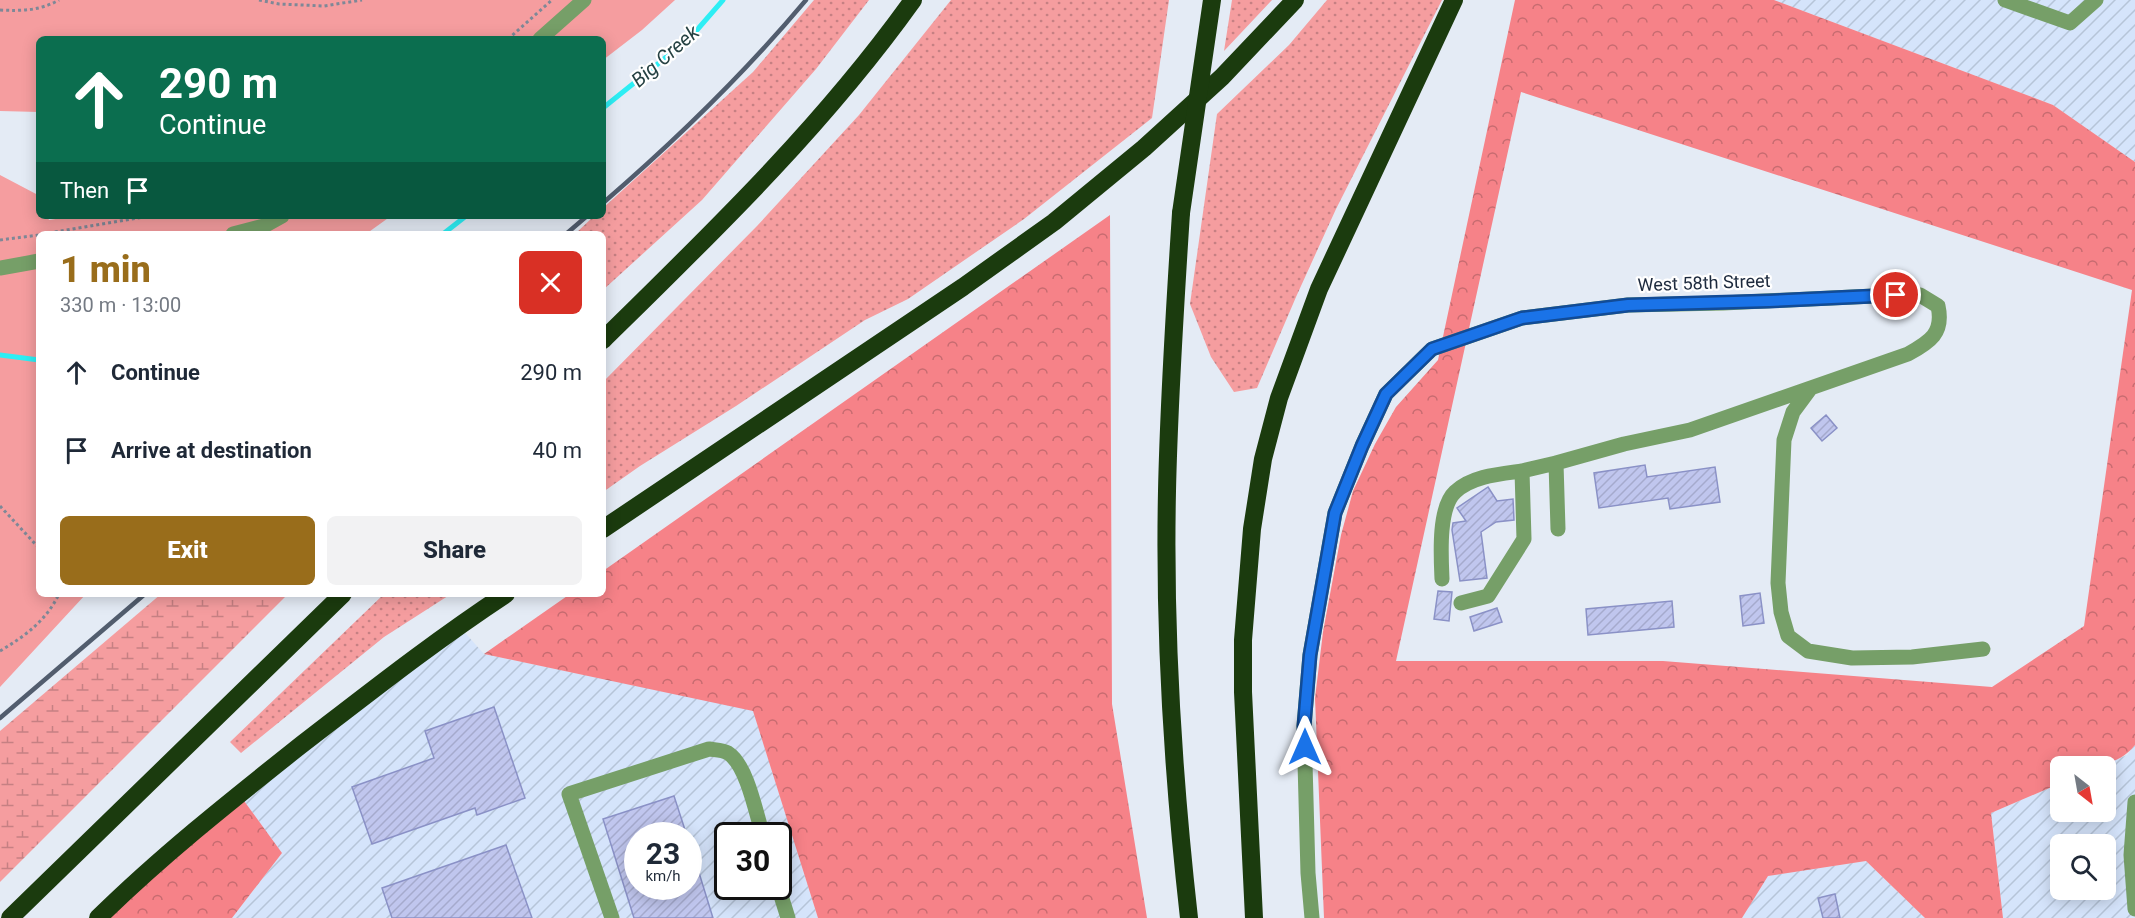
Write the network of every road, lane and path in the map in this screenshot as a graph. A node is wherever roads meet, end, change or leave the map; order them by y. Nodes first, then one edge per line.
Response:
1 (59, 0) edge
2 (259, 0) edge
3 (362, 0) edge
4 (552, 0) edge
5 (584, 0) edge
6 (913, 0) edge
7 (1212, 0) edge
8 (1295, 0) edge
9 (1454, 0) edge
10 (2005, 0) edge
11 (2096, 0) edge
12 (0, 10) edge
13 (511, 36) edge
14 (543, 36) edge
15 (131, 219) edge
16 (276, 219) edge
17 (59, 231) edge
18 (243, 231) edge
19 (36, 235) edge
20 (0, 240) edge
21 (36, 262) edge
22 (0, 268) edge
23 (606, 337) edge
24 (1810, 389) junction
25 (1556, 463) junction
26 (1522, 471) junction
27 (0, 506) edge
28 (606, 527) edge
29 (1558, 529) dead end
30 (36, 545) edge
31 (1442, 579) dead end
32 (58, 597) edge
33 (340, 597) edge
34 (502, 597) edge
35 (1461, 603) dead end
36 (1983, 649) dead end
37 (0, 651) edge
38 (2135, 802) edge
39 (759, 822) edge
40 (782, 900) edge
41 (2135, 909) edge
42 (10, 918) edge
43 (98, 918) edge
44 (612, 918) edge
45 (788, 918) edge
46 (1189, 918) edge
47 (1254, 918) edge
48 (1312, 918) edge

1 - 12 path
2 - 3 path
4 - 13 path
5 - 14 street
6 - 23 highway
7 - 46 highway, bridge
8 - 28 highway
9 - 47 highway
10 - 11 street
15 - 17 path
16 - 18 street
19 - 20 path
21 - 22 street
24 - 25 street, West 58th Street
24 - 36 street
24 - 48 street, West 58th Street
25 - 26 street, West 58th Street
25 - 29 street
26 - 31 street, West 58th Street
26 - 35 street
27 - 30 path
32 - 37 path
33 - 42 highway
34 - 43 highway
38 - 41 street
39 - 44 street
40 - 45 street

